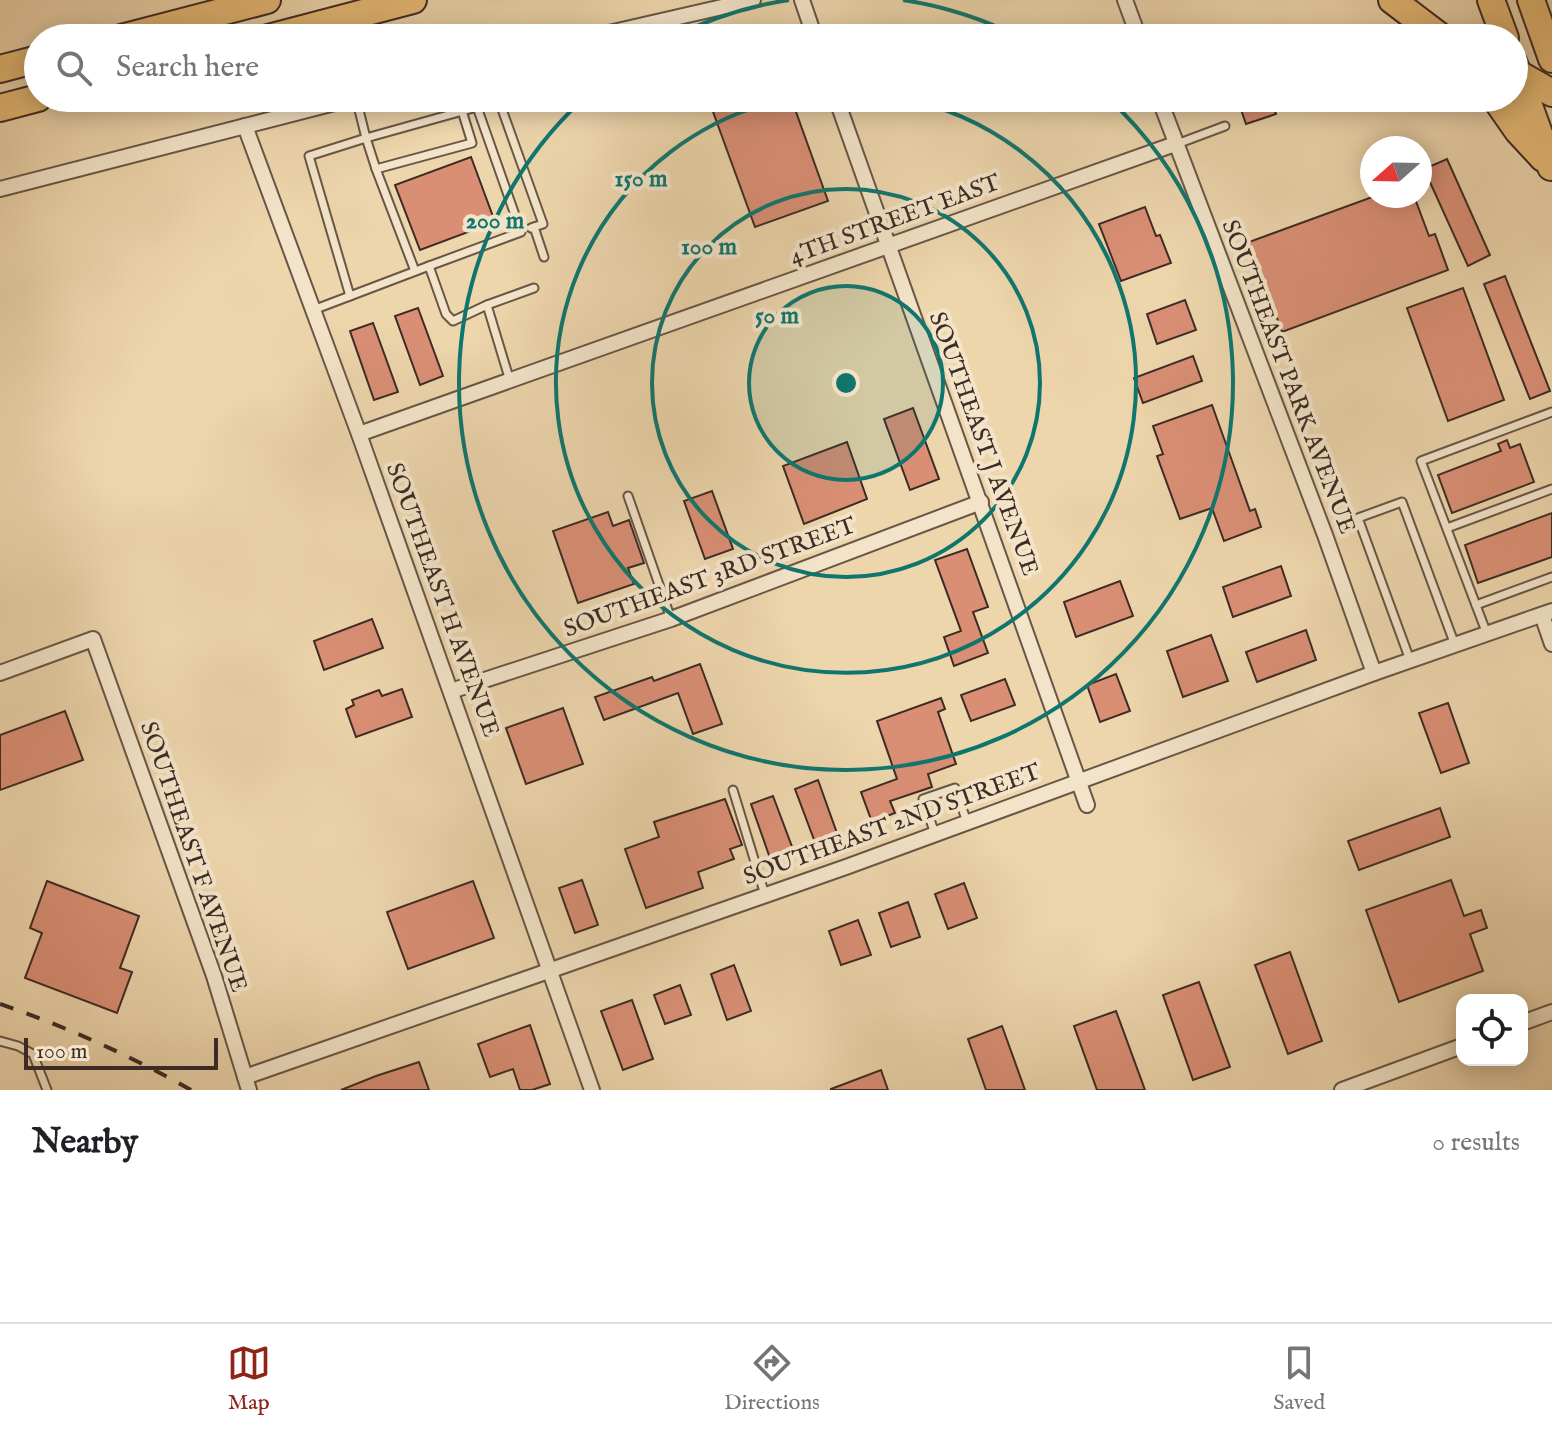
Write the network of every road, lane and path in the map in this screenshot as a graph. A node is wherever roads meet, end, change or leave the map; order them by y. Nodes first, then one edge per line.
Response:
1 (267, 0) edge
2 (413, 0) edge
3 (753, 0) edge
4 (802, 0) edge
5 (1125, 0) edge
6 (1392, 0) edge
7 (1491, 0) edge
8 (1531, 0) edge
9 (175, 24) edge
10 (321, 24) edge
11 (648, 24) edge
12 (810, 24) edge
13 (1134, 24) edge
14 (1424, 24) edge
15 (1500, 24) edge
16 (1552, 59) edge
17 (24, 63) edge
18 (0, 69) edge
19 (1528, 76) edge
20 (1552, 93) edge
21 (24, 102) edge
22 (1528, 102) edge
23 (0, 108) edge
24 (300, 112) edge
25 (359, 112) edge
26 (458, 112) edge
27 (462, 112) edge
28 (479, 112) edge
29 (503, 112) edge
30 (841, 112) edge
31 (1164, 112) edge
32 (1505, 112) edge
33 (245, 126) junction
34 (1225, 126) dead end
35 (366, 138) junction
36 (1175, 144) junction
37 (1551, 167) edge
38 (376, 169) junction
39 (0, 189) edge
40 (534, 227) junction
41 (521, 232) junction
42 (888, 246) junction
43 (544, 257) dead end
44 (429, 266) junction
45 (415, 271) junction
46 (534, 288) dead end
47 (350, 296) junction
48 (487, 305) junction
49 (313, 310) junction
50 (511, 381) junction
51 (1552, 412) edge
52 (359, 434) junction
53 (1552, 489) edge
54 (628, 496) dead end
55 (981, 502) junction
56 (1447, 528) junction
57 (1552, 577) edge
58 (1476, 605) junction
59 (1547, 613) edge
60 (671, 619) junction
61 (1487, 634) junction
62 (1552, 644) edge
63 (1455, 645) junction
64 (1410, 660) junction
65 (0, 673) edge
66 (1374, 673) junction
67 (451, 691) junction
68 (1078, 781) junction
69 (733, 790) dead end
70 (1087, 805) dead end
71 (967, 822) junction
72 (935, 834) junction
73 (765, 895) junction
74 (551, 971) junction
75 (1552, 1012) edge
76 (1528, 1021) edge
77 (0, 1041) edge
78 (1456, 1048) edge
79 (247, 1084) edge
80 (47, 1090) edge
81 (592, 1090) edge
82 (1342, 1090) edge

1 - 9 highway
2 - 10 highway
3 - 11 street
4 - 12 street
5 - 13 street
6 - 14 highway
7 - 15 highway
8 - 16 highway
17 - 18 highway
19 - 20 highway
21 - 23 highway
22 - 37 highway
24 - 33 street
25 - 35 lane
26 - 35 lane
27 - 38 lane
28 - 41 lane
29 - 40 lane
30 - 42 street, SOUTHEAST J AVENUE
31 - 36 street, SOUTHEAST PARK AVENUE
32 - 37 highway
33 - 39 street
33 - 49 street, SOUTHEAST H AVENUE
34 - 36 lane
35 - 38 lane
35 - 47 lane
36 - 42 street, 4TH STREET EAST
36 - 66 street, SOUTHEAST PARK AVENUE
38 - 45 lane
40 - 41 lane
40 - 43 lane
41 - 44 lane
42 - 50 street, 4TH STREET EAST
42 - 55 street, SOUTHEAST J AVENUE
44 - 45 lane
44 - 48 lane
45 - 47 lane
46 - 48 lane
47 - 49 lane
48 - 50 lane
49 - 52 street, SOUTHEAST H AVENUE
50 - 52 street, 4TH STREET EAST
51 - 56 lane
52 - 67 street, SOUTHEAST H AVENUE
53 - 56 lane
54 - 60 lane
55 - 60 street, SOUTHEAST 3RD STREET
55 - 68 street, SOUTHEAST J AVENUE
56 - 58 lane
57 - 58 lane
58 - 61 lane
59 - 61 street, SOUTHEAST 2ND STREET
59 - 62 street
60 - 67 street, SOUTHEAST 3RD STREET
61 - 63 street, SOUTHEAST 2ND STREET
63 - 64 street, SOUTHEAST 2ND STREET
63 - 64 lane
64 - 66 street, SOUTHEAST 2ND STREET
65 - 79 street, SOUTHEAST F AVENUE
66 - 68 street, SOUTHEAST 2ND STREET
67 - 74 street, SOUTHEAST H AVENUE
68 - 70 street, SOUTHEAST J AVENUE
68 - 71 street, SOUTHEAST 2ND STREET
69 - 73 lane
71 - 72 street, SOUTHEAST 2ND STREET
71 - 72 lane
72 - 73 street, SOUTHEAST 2ND STREET
73 - 74 street, SOUTHEAST 2ND STREET
74 - 79 street, SOUTHEAST 2ND STREET
74 - 81 street, SOUTHEAST H AVENUE
75 - 76 street
77 - 80 lane
78 - 82 street

